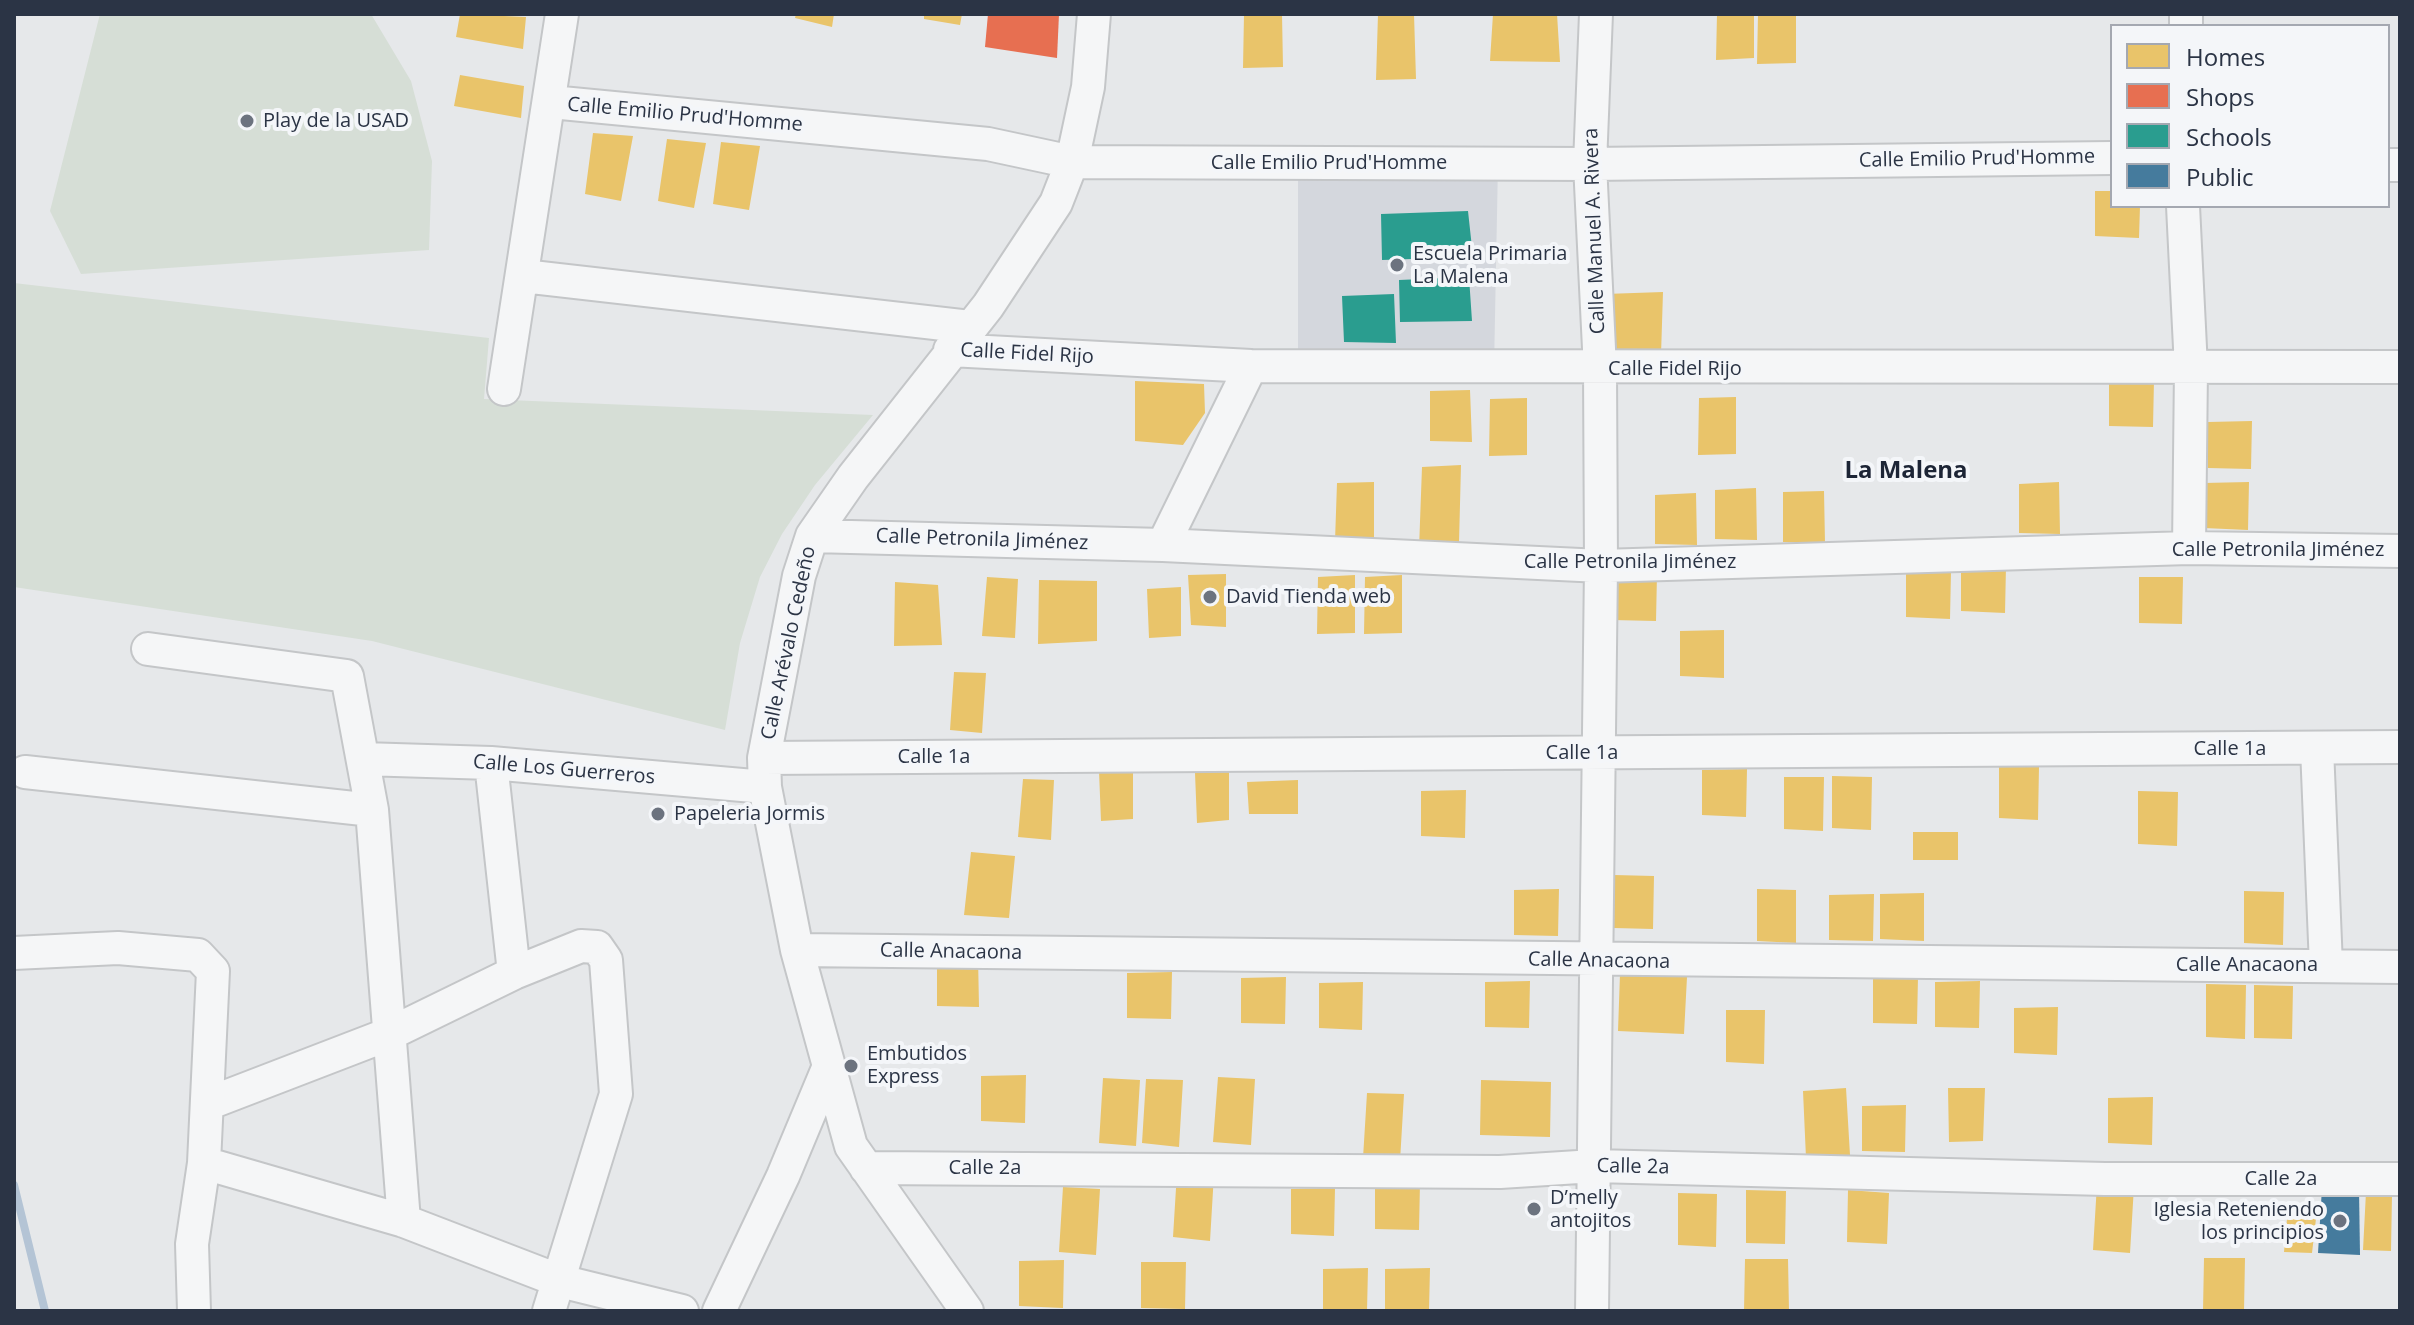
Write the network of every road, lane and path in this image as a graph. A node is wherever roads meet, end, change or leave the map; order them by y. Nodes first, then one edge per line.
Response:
1 (562, 14) edge
2 (1094, 14) edge
3 (1596, 14) edge
4 (551, 102) junction
5 (2110, 158) edge
6 (1072, 162) junction
7 (1590, 164) junction
8 (2183, 208) edge
9 (523, 276) junction
10 (960, 339) junction
11 (1251, 366) junction
12 (2400, 367) edge
13 (2191, 368) junction
14 (1600, 369) junction
15 (504, 389) dead end
16 (812, 536) junction
17 (1163, 545) junction
18 (2189, 548) junction
19 (2400, 551) edge
20 (1601, 566) junction
21 (148, 649) dead end
22 (2400, 747) edge
23 (2317, 748) junction
24 (1600, 753) junction
25 (363, 759) junction
26 (491, 763) junction
27 (25, 772) dead end
28 (765, 772) junction
29 (372, 810) junction
30 (797, 950) junction
31 (14, 953) edge
32 (1598, 961) junction
33 (2326, 966) junction
34 (2400, 967) edge
35 (514, 973) junction
36 (389, 1034) junction
37 (829, 1066) junction
38 (207, 1104) junction
39 (204, 1163) junction
40 (1594, 1166) junction
41 (866, 1168) junction
42 (2400, 1179) edge
43 (404, 1221) junction
44 (554, 1296) edge
45 (194, 1311) edge
46 (682, 1311) edge
47 (719, 1311) edge
48 (967, 1311) edge
49 (1592, 1311) edge

1 - 4 street
2 - 6 street, Calle Arévalo Cedeño
3 - 7 street, Calle Manuel A. Rivera
4 - 6 street, Calle Emilio Prud'Homme
4 - 9 street
5 - 7 street, Calle Emilio Prud'Homme
6 - 7 street, Calle Emilio Prud'Homme
6 - 10 street, Calle Arévalo Cedeño
7 - 14 street, Calle Manuel A. Rivera
8 - 13 street
9 - 10 street, Calle Fidel Rijo
9 - 15 street
10 - 11 street, Calle Fidel Rijo
10 - 16 street, Calle Arévalo Cedeño
11 - 14 street, Calle Fidel Rijo
11 - 17 street
12 - 13 street, Calle Fidel Rijo
13 - 14 street, Calle Fidel Rijo
13 - 18 street
14 - 20 street, Calle Manuel A. Rivera
16 - 17 street, Calle Petronila Jiménez
16 - 28 street, Calle Arévalo Cedeño
17 - 20 street, Calle Petronila Jiménez
18 - 19 street, Calle Petronila Jiménez
18 - 20 street, Calle Petronila Jiménez
20 - 24 street, Calle Manuel A. Rivera
21 - 25 street
22 - 23 street, Calle 1a
23 - 24 street, Calle 1a
23 - 33 street
24 - 28 street, Calle 1a
24 - 32 street, Calle Manuel A. Rivera
25 - 26 street, Calle Los Guerreros
25 - 29 street
26 - 28 street, Calle Los Guerreros
26 - 35 street
27 - 29 street
28 - 30 street, Calle Arévalo Cedeño
29 - 36 street
30 - 32 street, Calle Anacaona
30 - 37 street, Calle Arévalo Cedeño
31 - 38 street
32 - 33 street, Calle Anacaona
32 - 40 street, Calle Manuel A. Rivera
33 - 34 street, Calle Anacaona
35 - 36 street
35 - 44 street
36 - 38 street
36 - 43 street
37 - 41 street, Calle Arévalo Cedeño
37 - 47 street
38 - 39 street
39 - 43 street
39 - 45 street
40 - 41 street, Calle 2a
40 - 42 street, Calle 2a
40 - 49 street, Calle Manuel A. Rivera
41 - 48 street, Calle Arévalo Cedeño
43 - 44 street
44 - 46 street

